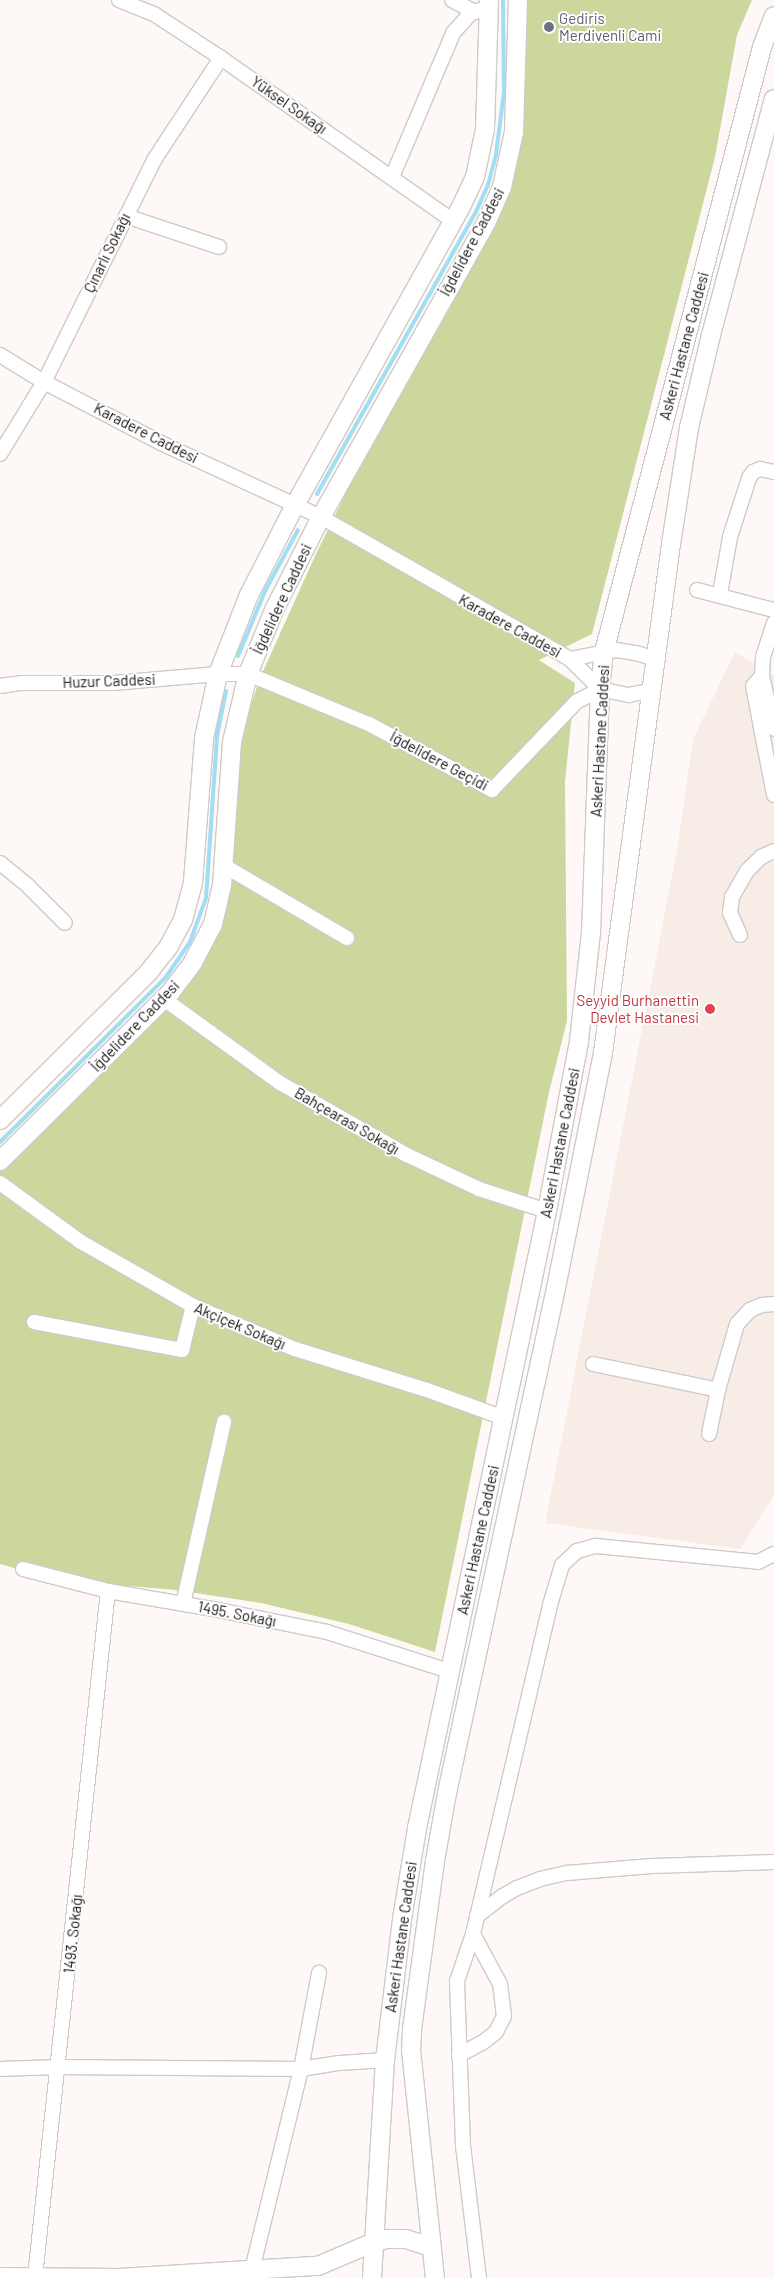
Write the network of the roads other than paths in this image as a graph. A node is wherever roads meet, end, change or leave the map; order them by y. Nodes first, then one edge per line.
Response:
1 (119, 0) edge
2 (452, 0) edge
3 (518, 0) edge
4 (484, 6) edge
5 (774, 16) edge
6 (222, 58) junction
7 (774, 99) edge
8 (392, 177) junction
9 (126, 216) junction
10 (453, 221) junction
11 (219, 247) dead end
12 (0, 354) edge
13 (44, 382) junction
14 (0, 454) edge
15 (774, 472) edge
16 (295, 505) junction
17 (321, 517) junction
18 (697, 590) dead end
19 (720, 594) junction
20 (774, 610) edge
21 (774, 623) edge
22 (604, 652) junction
23 (570, 659) junction
24 (656, 659) junction
25 (768, 660) edge
26 (218, 674) junction
27 (248, 674) junction
28 (768, 680) edge
29 (0, 686) edge
30 (600, 689) junction
31 (652, 690) junction
32 (774, 729) edge
33 (774, 795) edge
34 (774, 851) edge
35 (0, 863) edge
36 (223, 865) junction
37 (65, 923) dead end
38 (740, 935) dead end
39 (347, 938) dead end
40 (164, 999) junction
41 (0, 1120) edge
42 (0, 1161) edge
43 (0, 1183) edge
44 (547, 1211) junction
45 (774, 1291) edge
46 (768, 1305) edge
47 (193, 1306) junction
48 (34, 1322) dead end
49 (593, 1364) dead end
50 (718, 1390) junction
51 (504, 1418) junction
52 (224, 1422) dead end
53 (709, 1434) dead end
54 (774, 1554) edge
55 (22, 1569) dead end
56 (108, 1591) junction
57 (183, 1604) junction
58 (450, 1671) junction
59 (774, 1862) edge
60 (477, 1916) junction
61 (473, 1934) junction
62 (319, 1973) dead end
63 (459, 2055) junction
64 (385, 2060) junction
65 (58, 2067) junction
66 (0, 2069) edge
67 (301, 2069) junction
68 (372, 2243) junction
69 (432, 2247) junction
70 (252, 2270) junction
71 (0, 2277) edge
72 (35, 2277) junction
73 (372, 2278) edge
74 (435, 2278) edge
75 (480, 2278) edge

1 - 6 street, Yüksel Sokağı
2 - 4 street
3 - 17 street, İğdelidere Caddesi
4 - 8 street
4 - 10 street, İğdelidere Caddesi
5 - 22 street, Askeri Hastane Caddesi
6 - 8 street, Yüksel Sokağı
6 - 9 street, Çınarlı Sokağı
7 - 24 street, Askeri Hastane Caddesi
8 - 10 street, Yüksel Sokağı
9 - 11 street
9 - 13 street, Çınarlı Sokağı
10 - 16 street, İğdelidere Caddesi
12 - 13 street, Karadere Caddesi
13 - 14 street, Çınarlı Sokağı
13 - 16 street, Karadere Caddesi
15 - 19 street
16 - 17 street, Karadere Caddesi
16 - 26 street, İğdelidere Caddesi
17 - 23 street, Karadere Caddesi
17 - 27 street, İğdelidere Caddesi
18 - 19 street
19 - 20 street
21 - 25 street
22 - 23 street, Karadere Caddesi
22 - 24 street, Karadere Caddesi
22 - 30 street, Askeri Hastane Caddesi
23 - 30 street, Karadere Caddesi
24 - 31 street, Askeri Hastane Caddesi
25 - 28 street
26 - 27 street, Huzur Caddesi
26 - 29 street, Huzur Caddesi
26 - 41 street, İğdelidere Caddesi
27 - 30 street, İğdelidere Geçidi
27 - 36 street, İğdelidere Caddesi
28 - 32 street
28 - 33 street
30 - 31 street
30 - 44 street, Askeri Hastane Caddesi
31 - 69 street, Askeri Hastane Caddesi
34 - 38 street
35 - 37 street
36 - 39 street
36 - 40 street, İğdelidere Caddesi
40 - 42 street, İğdelidere Caddesi
40 - 44 street, Bahçearası Sokağı
43 - 47 street, Akçiçek Sokağı
44 - 51 street, Askeri Hastane Caddesi
45 - 46 street
46 - 50 street
47 - 48 street
47 - 51 street, Akçiçek Sokağı
49 - 50 street
50 - 53 street
51 - 58 street, Askeri Hastane Caddesi
52 - 57 street
54 - 60 street
55 - 56 street, 1495. Sokağı
56 - 57 street, 1495. Sokağı
56 - 65 street, 1493. Sokağı
57 - 58 street, 1495. Sokağı
58 - 64 street, Askeri Hastane Caddesi
59 - 60 street
60 - 61 street
61 - 63 street
61 - 63 street
62 - 67 street
63 - 75 street
64 - 67 street
64 - 68 street, Askeri Hastane Caddesi
65 - 66 street
65 - 67 street
65 - 72 street, 1493. Sokağı
67 - 70 street
68 - 69 street
68 - 70 street
68 - 73 street, Askeri Hastane Caddesi
69 - 74 street, Askeri Hastane Caddesi
70 - 72 street
71 - 72 street

